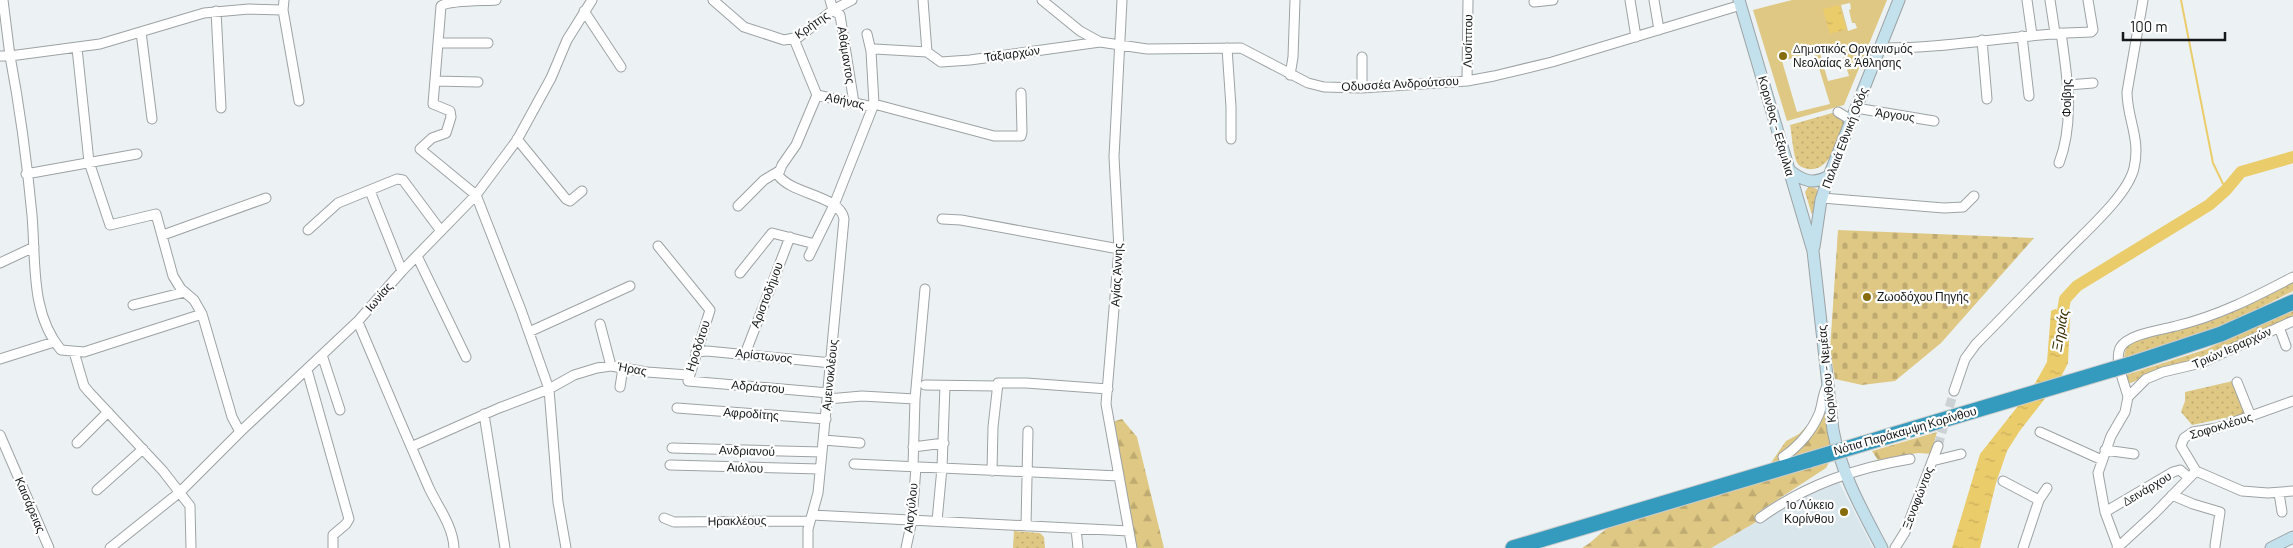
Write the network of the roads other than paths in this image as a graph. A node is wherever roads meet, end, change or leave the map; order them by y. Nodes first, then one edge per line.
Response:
1 (3, 0) edge
2 (284, 0) edge
3 (496, 0) edge
4 (592, 0) edge
5 (713, 0) edge
6 (830, 0) edge
7 (852, 0) edge
8 (923, 0) edge
9 (1042, 0) edge
10 (1122, 0) edge
11 (1295, 0) edge
12 (1468, 0) edge
13 (1553, 0) edge
14 (1630, 0) edge
15 (1654, 0) edge
16 (1899, 0) edge
17 (2026, 0) edge
18 (2050, 0) edge
19 (2088, 0) edge
20 (2143, 0) edge
21 (1534, 2) dead end
22 (1740, 2) edge
23 (283, 10) junction
24 (833, 10) junction
25 (216, 11) junction
26 (584, 11) junction
27 (3, 30) edge
28 (1659, 30) junction
29 (141, 32) junction
30 (2058, 33) junction
31 (867, 34) dead end
32 (2027, 36) junction
33 (1636, 37) junction
34 (794, 39) junction
35 (1982, 40) junction
36 (1100, 42) junction
37 (438, 43) junction
38 (488, 43) dead end
39 (1119, 46) junction
40 (77, 48) junction
41 (1227, 48) junction
42 (1880, 48) junction
43 (871, 51) junction
44 (927, 52) junction
45 (0, 56) edge
46 (10, 56) junction
47 (1362, 58) dead end
48 (622, 67) dead end
49 (1290, 75) junction
50 (435, 80) junction
51 (1467, 81) junction
52 (478, 82) dead end
53 (2093, 83) dead end
54 (2068, 85) junction
55 (1362, 88) junction
56 (1021, 93) dead end
57 (817, 95) junction
58 (2029, 96) dead end
59 (1987, 99) dead end
60 (299, 101) dead end
61 (854, 103) junction
62 (874, 106) junction
63 (221, 108) dead end
64 (1856, 108) junction
65 (1838, 112) dead end
66 (152, 118) dead end
67 (1851, 120) junction
68 (1934, 121) dead end
69 (517, 139) junction
70 (1231, 139) dead end
71 (137, 154) dead end
72 (89, 162) junction
73 (2059, 163) dead end
74 (1789, 170) junction
75 (779, 171) junction
76 (26, 174) junction
77 (1829, 176) junction
78 (370, 191) junction
79 (582, 191) dead end
80 (476, 195) junction
81 (1974, 196) dead end
82 (266, 198) dead end
83 (1822, 198) junction
84 (834, 204) junction
85 (738, 206) dead end
86 (942, 219) dead end
87 (308, 230) dead end
88 (441, 231) junction
89 (163, 235) junction
90 (790, 236) junction
91 (815, 244) junction
92 (658, 246) dead end
93 (34, 247) junction
94 (1119, 250) junction
95 (1813, 251) junction
96 (417, 256) junction
97 (809, 256) dead end
98 (0, 263) edge
99 (402, 271) junction
100 (740, 273) dead end
101 (2293, 277) edge
102 (630, 286) dead end
103 (925, 289) dead end
104 (184, 292) junction
105 (2293, 302) edge
106 (133, 305) dead end
107 (202, 314) junction
108 (2293, 321) edge
109 (358, 322) junction
110 (600, 324) dead end
111 (2279, 327) junction
112 (529, 332) junction
113 (54, 342) junction
114 (2286, 346) dead end
115 (74, 352) junction
116 (696, 352) junction
117 (745, 354) junction
118 (322, 355) junction
119 (466, 356) dead end
120 (0, 359) edge
121 (832, 363) junction
122 (611, 366) junction
123 (623, 368) junction
124 (307, 370) junction
125 (688, 378) junction
126 (2237, 382) dead end
127 (1828, 384) junction
128 (925, 385) dead end
129 (945, 386) junction
130 (996, 386) junction
131 (620, 387) dead end
132 (550, 388) junction
133 (1108, 389) junction
134 (1954, 391) tunnel mouth
135 (828, 396) junction
136 (2128, 397) junction
137 (915, 399) junction
138 (2293, 401) edge
139 (677, 408) dead end
140 (340, 410) dead end
141 (108, 412) junction
142 (484, 414) junction
143 (2251, 417) junction
144 (826, 419) junction
145 (1028, 431) dead end
146 (240, 432) junction
147 (2040, 432) dead end
148 (0, 435) edge
149 (824, 440) junction
150 (77, 443) dead end
151 (860, 443) dead end
152 (944, 443) junction
153 (413, 446) junction
154 (1938, 446) tunnel mouth
155 (913, 447) junction
156 (672, 448) dead end
157 (142, 449) junction
158 (2105, 450) junction
159 (822, 452) junction
160 (1961, 454) dead end
161 (2134, 454) dead end
162 (1783, 457) dead end
163 (1910, 459) dead end
164 (2102, 460) junction
165 (1932, 461) junction
166 (854, 464) dead end
167 (670, 465) dead end
168 (914, 467) junction
169 (820, 468) junction
170 (942, 468) junction
171 (992, 471) junction
172 (1027, 472) junction
173 (1845, 473) junction
174 (2192, 474) junction
175 (1119, 476) junction
176 (2003, 481) dead end
177 (2047, 488) dead end
178 (97, 490) dead end
179 (2293, 491) edge
180 (180, 492) junction
181 (2279, 493) junction
182 (2172, 495) junction
183 (2038, 500) junction
184 (2105, 512) junction
185 (2282, 512) dead end
186 (664, 518) dead end
187 (811, 518) junction
188 (1760, 518) dead end
189 (912, 520) junction
190 (937, 521) junction
191 (1026, 526) junction
192 (1076, 529) junction
193 (1129, 531) junction
194 (2293, 537) edge
195 (2215, 546) dead end
196 (49, 548) edge
197 (110, 548) edge
198 (191, 548) edge
199 (333, 548) edge
200 (454, 548) edge
201 (505, 548) edge
202 (566, 548) edge
203 (808, 548) edge
204 (906, 548) edge
205 (1078, 548) edge
206 (1132, 548) edge
207 (1513, 548) edge
208 (1882, 548) edge
209 (1895, 548) edge
210 (2022, 548) edge
211 (2118, 548) edge
212 (2271, 548) edge

1 - 27 street
2 - 23 street
3 - 37 street
4 - 26 street, Ιωνίας
5 - 34 street, Κρήτης
6 - 24 street, Αθάμαντος
7 - 24 street
8 - 44 street
9 - 36 street, Οδυσσέα Ανδρούτσου
10 - 39 street, Αγίας Άννης
11 - 49 street
12 - 51 street, Λυσίππου
13 - 21 street
14 - 33 street
15 - 28 street
16 - 42 main road, Παλαιά Εθνική Οδός
17 - 32 street
18 - 30 street, Φοίβης
19 - 30 street
20 - 134 street
22 - 28 street, Οδυσσέα Ανδρούτσου
22 - 74 main road, Κορινθος - Εξαμιλια
23 - 25 street
23 - 60 street
24 - 34 street, Κρήτης
24 - 61 street, Αθάμαντος
25 - 29 street
25 - 63 street
26 - 48 street
26 - 69 street, Ιωνίας
27 - 46 street
28 - 33 street, Οδυσσέα Ανδρούτσου
29 - 40 street
29 - 66 street
30 - 32 street
30 - 54 street, Φοίβης
31 - 43 street
32 - 35 street
32 - 58 street
33 - 51 street, Οδυσσέα Ανδρούτσου
34 - 57 street
35 - 42 street
35 - 59 street
36 - 39 street, Οδυσσέα Ανδρούτσου
36 - 44 street, Ταξιαρχών
37 - 38 street
37 - 50 street
39 - 41 street, Οδυσσέα Ανδρούτσου
39 - 94 street, Αγίας Άννης
40 - 46 street
40 - 72 street
41 - 49 street, Οδυσσέα Ανδρούτσου
41 - 70 street
42 - 64 main road, Παλαιά Εθνική Οδός
43 - 44 street, Ταξιαρχών
43 - 62 street
45 - 46 street
46 - 76 street
47 - 55 street
49 - 55 street, Οδυσσέα Ανδρούτσου
50 - 52 street
50 - 80 street
51 - 55 street, Οδυσσέα Ανδρούτσου
53 - 54 street
54 - 73 street, Φοίβης
56 - 62 street, Αθήνας
57 - 61 street, Αθήνας
57 - 75 street
61 - 62 street, Αθήνας
62 - 84 street
64 - 67 main road, Παλαιά Εθνική Οδός
64 - 68 street, Άργους
65 - 67 street
67 - 77 main road, Παλαιά Εθνική Οδός
69 - 79 street
69 - 80 street, Ιωνίας
71 - 72 street
72 - 76 street
72 - 89 street
74 - 77 main road
74 - 95 main road, Κορινθος - Εξαμιλια
75 - 84 street
75 - 85 street
76 - 93 street
77 - 83 main road, Παλαιά Εθνική Οδός
78 - 87 street
78 - 88 street
78 - 99 street
80 - 88 street, Ιωνίας
80 - 112 street
81 - 83 street
82 - 89 street
83 - 95 main road, Παλαιά Εθνική Οδός
84 - 91 street
84 - 121 street, Αμεινοκλέους
86 - 94 street
88 - 96 street, Ιωνίας
89 - 104 street
90 - 91 street
90 - 100 street
90 - 117 street, Αριστοδήμου
91 - 97 street
92 - 116 street, Ηροδότου
93 - 98 street
93 - 113 street
94 - 133 street, Αγίας Άννης
95 - 127 main road, Κορίνθου - Νεμέας
96 - 99 street, Ιωνίας
96 - 119 street
99 - 109 street, Ιωνίας
101 - 136 street
102 - 112 street
103 - 137 street, Αισχύλου
104 - 106 street
104 - 107 street
105 - 207 highway, Νότια Παράκαμψη Κορίνθου, bridge
107 - 115 street
107 - 146 street
108 - 111 street, Τριών Ιεραρχών
109 - 118 street, Ιωνίας
109 - 153 street
110 - 122 street
111 - 114 street
111 - 136 street, Τριών Ιεραρχών
112 - 132 street
113 - 115 street
113 - 120 street
115 - 141 street
116 - 117 street, Αρίστωνος
116 - 125 street, Ηροδότου
117 - 121 street, Αρίστωνος
118 - 124 street, Ιωνίας
118 - 140 street
121 - 135 street, Αμεινοκλέους
122 - 123 street, Ήρας
122 - 132 street, Ήρας
123 - 125 street, Ήρας
123 - 131 street
124 - 146 street, Ιωνίας
124 - 199 street
125 - 135 street, Αδράστου
126 - 143 street
127 - 162 street
127 - 173 main road, Κορίνθου - Νεμέας
128 - 129 street
129 - 130 street
129 - 152 street
130 - 133 street
130 - 171 street
132 - 142 street, Ήρας
132 - 202 street
133 - 175 street, Αγίας Άννης
135 - 137 street, Αδράστου
135 - 144 street, Αμεινοκλέους
136 - 158 street, Τριών Ιεραρχών
137 - 155 street, Αισχύλου
138 - 143 street, Σοφοκλέους
139 - 144 street, Αφροδίτης
141 - 150 street
141 - 157 street
142 - 153 street, Ήρας
142 - 201 street
143 - 174 street, Σοφοκλέους
144 - 149 street, Αμεινοκλέους
145 - 172 street
146 - 180 street, Ιωνίας
147 - 164 street
148 - 196 street, Καισάρειας
149 - 151 street
149 - 159 street, Αμεινοκλέους
152 - 155 street
152 - 170 street
153 - 200 street
154 - 165 street, Ξενοφώντος
155 - 168 street, Αισχύλου
156 - 159 street, Ανδριανού
157 - 178 street
157 - 180 street
158 - 161 street
158 - 164 street, Τριών Ιεραρχών
159 - 169 street, Αμεινοκλέους
160 - 165 street
163 - 173 street
164 - 184 street, Τριών Ιεραρχών
165 - 209 street, Ξενοφώντος
166 - 168 street
167 - 169 street, Αιόλου
168 - 170 street
168 - 189 street, Αισχύλου
169 - 187 street, Αμεινοκλέους
170 - 171 street
170 - 190 street
171 - 172 street
172 - 175 street
172 - 191 street
173 - 188 street
173 - 208 main road, Κορίνθου - Νεμέας
174 - 181 street
174 - 182 street
174 - 184 street, Δεινάρχου
175 - 193 street, Αγίας Άννης
176 - 183 street
177 - 183 street
179 - 181 street
180 - 197 street, Ιωνίας
180 - 198 street
181 - 185 street
182 - 195 street
182 - 211 street
183 - 210 street
184 - 211 street, Τριών Ιεραρχών
186 - 187 street, Ηρακλέους
187 - 189 street, Ηρακλέους
187 - 203 street, Αμεινοκλέους
189 - 190 street, Ηρακλέους
189 - 204 street, Αισχύλου
190 - 191 street, Ηρακλέους
191 - 192 street, Ηρακλέους
192 - 193 street, Ηρακλέους
192 - 205 street
193 - 206 street, Αγίας Άννης
194 - 212 main road

